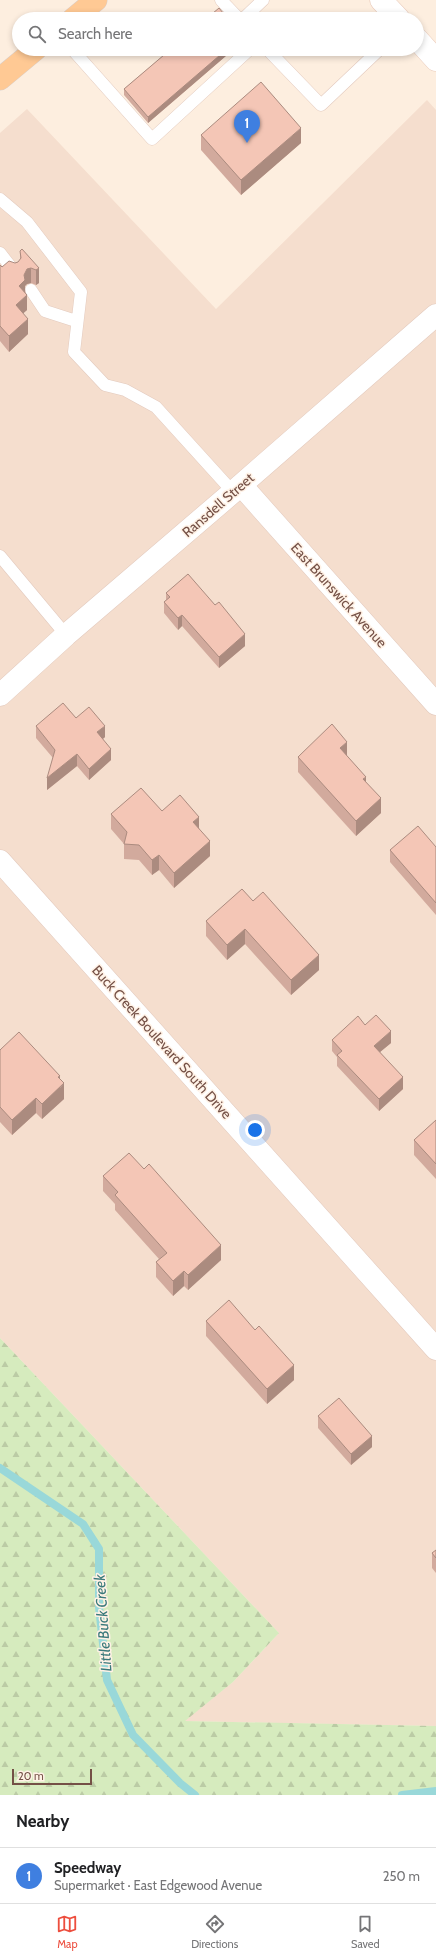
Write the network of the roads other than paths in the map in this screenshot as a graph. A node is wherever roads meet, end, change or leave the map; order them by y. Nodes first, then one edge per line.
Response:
1 (96, 0) edge
2 (221, 0) edge
3 (263, 0) edge
4 (381, 0) edge
5 (81, 12) edge
6 (232, 12) edge
7 (250, 12) edge
8 (392, 12) edge
9 (424, 47) edge
10 (28, 56) edge
11 (78, 56) edge
12 (242, 56) edge
13 (274, 56) edge
14 (373, 56) edge
15 (436, 60) edge
16 (0, 79) edge
17 (0, 199) edge
18 (0, 253) edge
19 (14, 271) edge
20 (31, 290) dead end
21 (436, 315) edge
22 (76, 321) junction
23 (237, 489) junction
24 (0, 556) edge
25 (66, 635) junction
26 (0, 695) edge
27 (436, 704) edge
28 (0, 861) edge
29 (436, 1349) edge

1 - 5 main road
2 - 6 lane
3 - 7 lane
4 - 8 street
9 - 15 street
10 - 16 main road
11 - 12 lane
13 - 14 lane
17 - 22 lane
18 - 19 lane
20 - 22 lane
21 - 23 street, Ransdell Street
22 - 23 lane
23 - 25 street, Ransdell Street
23 - 27 street, East Brunswick Avenue
24 - 25 lane
25 - 26 street, Ransdell Street
28 - 29 street, Buck Creek Boulevard South Drive

